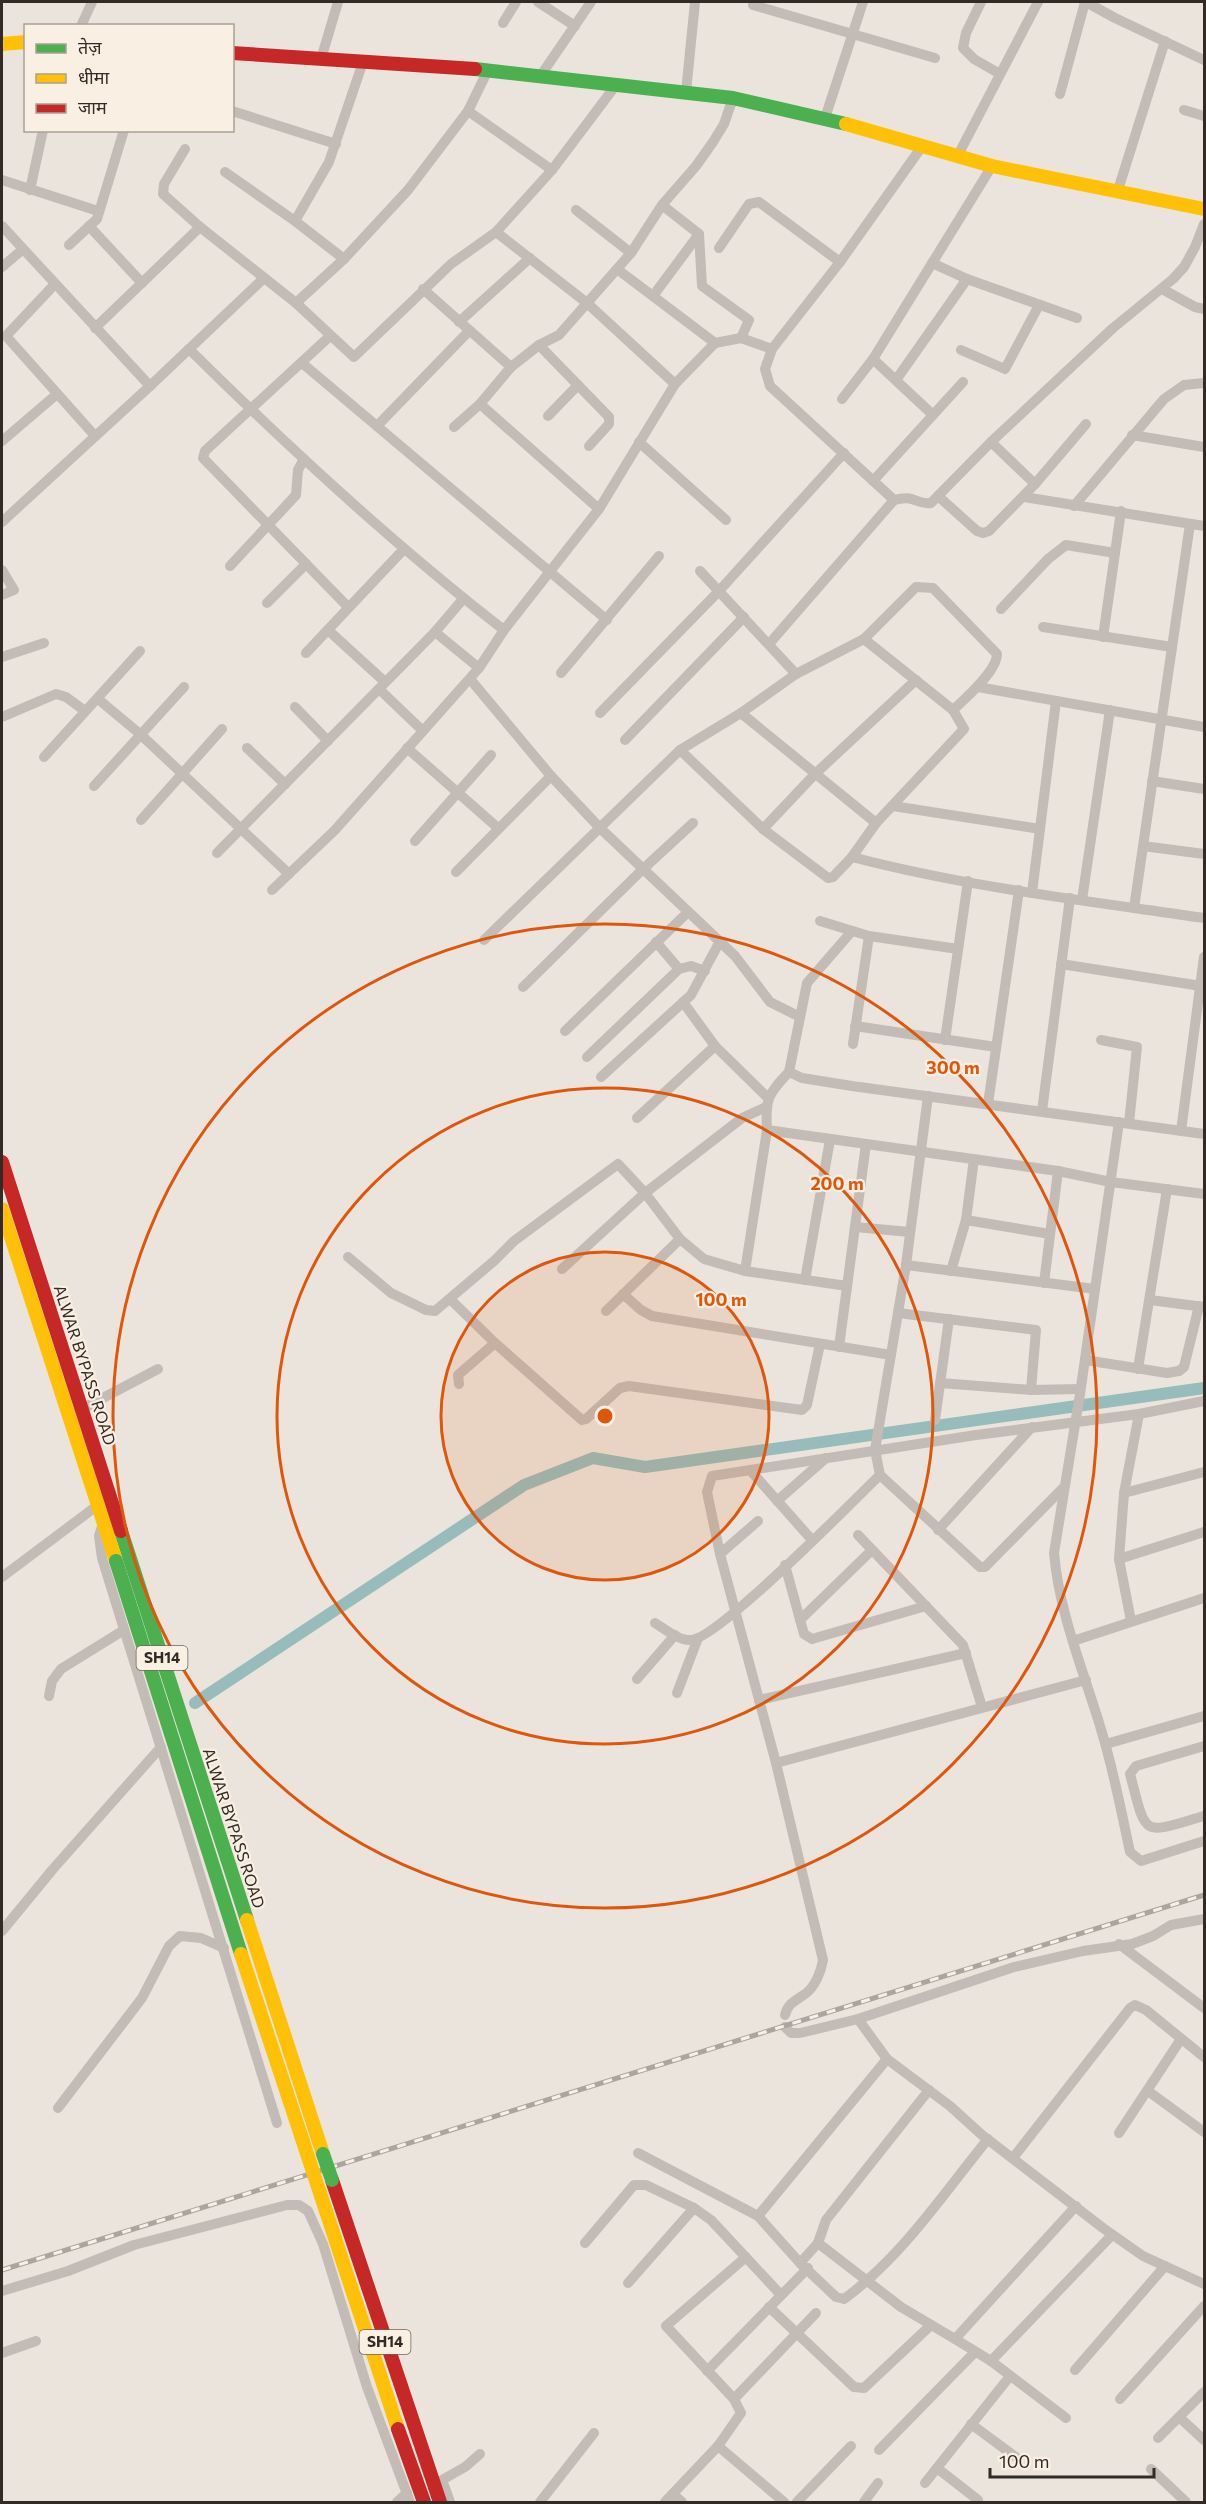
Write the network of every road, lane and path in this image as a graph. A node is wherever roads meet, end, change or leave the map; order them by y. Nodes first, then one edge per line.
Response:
1 (92, 2) edge
2 (338, 2) edge
3 (516, 2) edge
4 (538, 2) edge
5 (591, 2) edge
6 (695, 2) edge
7 (863, 2) edge
8 (981, 2) edge
9 (1038, 2) edge
10 (1086, 2) edge
11 (753, 5) dead end
12 (503, 23) dead end
13 (82, 24) edge
14 (575, 26) junction
15 (853, 34) junction
16 (1165, 41) junction
17 (24, 42) edge
18 (2, 44) edge
19 (234, 53) edge
20 (935, 58) dead end
21 (321, 59) junction
22 (1204, 60) edge
23 (363, 62) junction
24 (488, 70) junction
25 (1000, 74) junction
26 (541, 75) junction
27 (616, 85) junction
28 (686, 92) junction
29 (1060, 94) dead end
30 (733, 98) junction
31 (1184, 110) dead end
32 (468, 111) junction
33 (234, 112) edge
34 (1204, 116) edge
35 (825, 118) junction
36 (42, 132) edge
37 (123, 132) edge
38 (336, 144) junction
39 (923, 145) junction
40 (186, 149) dead end
41 (957, 157) junction
42 (992, 166) junction
43 (552, 170) junction
44 (225, 172) dead end
45 (2, 180) edge
46 (30, 190) junction
47 (1117, 193) junction
48 (662, 205) junction
49 (1204, 209) edge
50 (576, 210) dead end
51 (98, 211) junction
52 (295, 220) junction
53 (1204, 224) edge
54 (2, 226) edge
55 (89, 226) junction
56 (200, 227) junction
57 (496, 232) junction
58 (699, 234) junction
59 (69, 245) dead end
60 (719, 248) dead end
61 (22, 250) junction
62 (631, 253) junction
63 (530, 258) junction
64 (344, 259) junction
65 (840, 262) junction
66 (932, 263) junction
67 (2, 267) edge
68 (617, 269) junction
69 (263, 279) junction
70 (967, 279) junction
71 (142, 283) junction
72 (54, 285) junction
73 (423, 289) junction
74 (1162, 289) junction
75 (653, 296) junction
76 (296, 303) junction
77 (587, 303) junction
78 (1039, 305) junction
79 (1204, 309) edge
80 (1077, 318) dead end
81 (459, 322) junction
82 (94, 328) junction
83 (468, 332) junction
84 (330, 336) junction
85 (4, 338) edge
86 (741, 338) junction
87 (715, 343) junction
88 (539, 345) junction
89 (189, 349) junction
90 (772, 349) junction
91 (961, 350) dead end
92 (873, 359) junction
93 (302, 363) junction
94 (511, 368) junction
95 (896, 380) junction
96 (963, 382) dead end
97 (1204, 383) edge
98 (675, 384) junction
99 (578, 385) junction
100 (150, 386) junction
101 (57, 394) junction
102 (842, 399) dead end
103 (480, 404) junction
104 (249, 409) junction
105 (933, 415) junction
106 (548, 416) dead end
107 (1086, 424) dead end
108 (377, 426) junction
109 (454, 427) dead end
110 (1132, 435) junction
111 (95, 436) junction
112 (2, 441) edge
113 (639, 442) junction
114 (991, 442) junction
115 (589, 446) dead end
116 (1204, 447) edge
117 (844, 453) junction
118 (304, 459) junction
119 (873, 481) junction
120 (1035, 484) junction
121 (938, 496) junction
122 (1024, 497) junction
123 (894, 500) junction
124 (1074, 506) junction
125 (599, 508) junction
126 (1121, 511) junction
127 (3, 518) edge
128 (726, 520) dead end
129 (1190, 524) junction
130 (269, 526) junction
131 (1204, 526) edge
132 (404, 549) junction
133 (1115, 553) junction
134 (659, 556) dead end
135 (306, 564) junction
136 (230, 566) dead end
137 (2, 570) edge
138 (550, 571) junction
139 (700, 571) dead end
140 (719, 591) junction
141 (2, 595) edge
142 (463, 599) junction
143 (267, 603) dead end
144 (348, 607) junction
145 (1001, 609) dead end
146 (744, 617) junction
147 (607, 620) junction
148 (1042, 627) dead end
149 (328, 630) junction
150 (504, 630) junction
151 (435, 632) junction
152 (1103, 637) junction
153 (864, 639) junction
154 (44, 643) dead end
155 (769, 644) junction
156 (1172, 647) junction
157 (140, 651) dead end
158 (306, 653) dead end
159 (2, 657) edge
160 (478, 668) junction
161 (561, 673) dead end
162 (796, 674) junction
163 (470, 679) junction
164 (916, 680) junction
165 (382, 685) junction
166 (184, 687) dead end
167 (978, 687) junction
168 (98, 699) junction
169 (1056, 701) junction
170 (295, 707) dead end
171 (953, 710) junction
172 (1110, 710) junction
173 (86, 711) junction
174 (600, 713) dead end
175 (741, 713) junction
176 (2, 717) edge
177 (1161, 719) junction
178 (1204, 727) edge
179 (222, 729) dead end
180 (423, 731) junction
181 (140, 734) junction
182 (625, 740) dead end
183 (328, 741) junction
184 (247, 748) dead end
185 (407, 748) junction
186 (680, 750) junction
187 (491, 755) dead end
188 (44, 757) dead end
189 (182, 774) junction
190 (815, 774) junction
191 (551, 776) junction
192 (1152, 781) junction
193 (285, 784) junction
194 (94, 786) dead end
195 (1204, 789) edge
196 (457, 793) junction
197 (893, 806) junction
198 (141, 820) dead end
199 (693, 823) dead end
200 (876, 823) junction
201 (498, 828) junction
202 (600, 828) junction
203 (241, 829) junction
204 (763, 829) junction
205 (1040, 829) junction
206 (416, 841) dead end
207 (1143, 846) junction
208 (217, 853) dead end
209 (1204, 854) edge
210 (852, 857) junction
211 (642, 870) junction
212 (456, 872) dead end
213 (289, 874) junction
214 (968, 881) junction
215 (272, 890) dead end
216 (1019, 891) junction
217 (1032, 893) junction
218 (1070, 898) junction
219 (1082, 900) junction
220 (1134, 908) junction
221 (687, 913) junction
222 (1204, 918) edge
223 (820, 921) dead end
224 (852, 931) junction
225 (869, 936) junction
226 (484, 940) dead end
227 (656, 942) junction
228 (719, 944) junction
229 (958, 949) junction
230 (1204, 957) edge
231 (1061, 964) junction
232 (679, 969) junction
233 (705, 970) junction
234 (1200, 986) junction
235 (523, 987) dead end
236 (683, 1002) junction
237 (800, 1017) junction
238 (855, 1026) junction
239 (565, 1031) dead end
240 (945, 1040) junction
241 (1101, 1040) dead end
242 (853, 1044) dead end
243 (716, 1046) junction
244 (996, 1047) junction
245 (587, 1058) dead end
246 (789, 1072) junction
247 (601, 1077) dead end
248 (928, 1096) junction
249 (767, 1103) junction
250 (988, 1104) junction
251 (1042, 1111) junction
252 (637, 1118) dead end
253 (1124, 1122) junction
254 (767, 1130) junction
255 (1181, 1131) junction
256 (1204, 1134) edge
257 (831, 1140) junction
258 (866, 1144) junction
259 (921, 1151) junction
260 (974, 1159) junction
261 (2, 1162) edge
262 (1058, 1171) junction
263 (1111, 1182) junction
264 (1167, 1189) junction
265 (645, 1192) junction
266 (1204, 1194) edge
267 (2, 1209) edge
268 (966, 1220) junction
269 (855, 1227) junction
270 (910, 1232) junction
271 (1050, 1234) junction
272 (680, 1239) junction
273 (348, 1257) dead end
274 (906, 1265) junction
275 (562, 1269) dead end
276 (745, 1270) junction
277 (951, 1271) junction
278 (805, 1280) junction
279 (1044, 1283) junction
280 (847, 1286) junction
281 (1095, 1289) junction
282 (623, 1294) junction
283 (450, 1299) junction
284 (1150, 1299) junction
285 (1202, 1306) edge
286 (606, 1311) dead end
287 (898, 1313) junction
288 (949, 1319) junction
289 (495, 1343) junction
290 (820, 1344) junction
291 (839, 1347) junction
292 (891, 1355) junction
293 (1085, 1360) junction
294 (158, 1369) dead end
295 (1138, 1369) junction
296 (940, 1383) junction
297 (459, 1384) dead end
298 (1031, 1390) junction
299 (1080, 1391) junction
300 (1204, 1401) edge
301 (82, 1409) junction
302 (1139, 1413) junction
303 (935, 1420) dead end
304 (1076, 1421) junction
305 (1032, 1427) junction
306 (875, 1450) junction
307 (826, 1458) junction
308 (750, 1470) junction
309 (1204, 1472) edge
310 (880, 1475) junction
311 (1064, 1487) junction
312 (1124, 1493) junction
313 (777, 1501) junction
314 (98, 1505) junction
315 (104, 1520) junction
316 (758, 1521) dead end
317 (938, 1530) junction
318 (1204, 1532) edge
319 (858, 1535) dead end
320 (812, 1540) junction
321 (872, 1550) junction
322 (720, 1554) junction
323 (1119, 1559) junction
324 (785, 1565) junction
325 (2, 1576) edge
326 (1204, 1598) edge
327 (926, 1606) junction
328 (737, 1612) junction
329 (800, 1620) junction
330 (1131, 1621) junction
331 (655, 1623) dead end
332 (124, 1630) junction
333 (675, 1635) junction
334 (698, 1638) junction
335 (1073, 1641) junction
336 (966, 1653) junction
337 (637, 1679) dead end
338 (1086, 1680) junction
339 (677, 1693) dead end
340 (49, 1696) dead end
341 (759, 1700) junction
342 (982, 1707) junction
343 (1204, 1716) edge
344 (1106, 1744) junction
345 (161, 1747) junction
346 (1203, 1747) edge
347 (1204, 1759) edge
348 (776, 1763) junction
349 (1204, 1816) edge
350 (1204, 1841) edge
351 (1204, 1919) edge
352 (2, 1931) edge
353 (1119, 1944) junction
354 (224, 1948) junction
355 (1204, 2008) edge
356 (785, 2015) dead end
357 (858, 2019) junction
358 (785, 2027) dead end
359 (1181, 2039) junction
360 (1204, 2057) edge
361 (887, 2059) junction
362 (929, 2090) junction
363 (1148, 2091) junction
364 (58, 2108) dead end
365 (277, 2122) dead end
366 (1204, 2132) edge
367 (1119, 2133) dead end
368 (988, 2139) junction
369 (638, 2153) dead end
370 (1013, 2158) junction
371 (1076, 2206) junction
372 (694, 2208) junction
373 (758, 2216) junction
374 (1112, 2235) junction
375 (585, 2243) dead end
376 (818, 2243) junction
377 (746, 2257) junction
378 (804, 2266) junction
379 (1165, 2266) junction
380 (868, 2282) junction
381 (628, 2283) dead end
382 (1204, 2284) edge
383 (2, 2290) edge
384 (781, 2295) junction
385 (1204, 2306) edge
386 (769, 2307) junction
387 (816, 2313) dead end
388 (931, 2325) junction
389 (796, 2334) junction
390 (955, 2339) junction
391 (36, 2342) dead end
392 (975, 2352) junction
393 (2, 2353) edge
394 (991, 2361) junction
395 (1075, 2370) dead end
396 (707, 2371) junction
397 (1010, 2376) junction
398 (1204, 2392) edge
399 (734, 2398) junction
400 (1120, 2399) dead end
401 (1179, 2417) junction
402 (1066, 2418) dead end
403 (971, 2424) junction
404 (594, 2433) dead end
405 (1158, 2438) dead end
406 (1204, 2440) edge
407 (718, 2446) junction
408 (851, 2446) dead end
409 (879, 2450) dead end
410 (480, 2454) dead end
411 (1017, 2458) dead end
412 (937, 2468) junction
413 (1151, 2469) dead end
414 (878, 2483) dead end
415 (925, 2483) dead end
416 (673, 2494) junction
417 (408, 2498) edge
418 (978, 2500) dead end
419 (397, 2502) edge
420 (424, 2502) edge
421 (440, 2502) edge
422 (450, 2502) edge
423 (540, 2502) edge
424 (665, 2502) edge
425 (682, 2502) edge
426 (784, 2502) edge
427 (797, 2502) edge
428 (864, 2502) edge
429 (1186, 2502) edge

1 - 13 street
2 - 21 street
3 - 12 street
4 - 14 street
5 - 14 street
6 - 28 street
7 - 15 street
8 - 25 street
9 - 25 street
10 - 16 street
10 - 29 street
11 - 15 street
14 - 26 street
15 - 20 street
15 - 35 street
16 - 22 street
16 - 47 street
17 - 18 main road
19 - 21 main road
21 - 23 main road
23 - 24 main road
23 - 38 street
24 - 26 main road
24 - 32 street
25 - 41 street
26 - 27 main road
27 - 28 main road
27 - 43 street
28 - 30 main road
30 - 35 main road
30 - 48 street
31 - 34 street
32 - 43 street
32 - 64 street
33 - 38 street
35 - 39 main road
36 - 46 street
37 - 51 street
38 - 52 street
39 - 41 main road
39 - 65 street
40 - 56 street
41 - 42 main road
42 - 47 main road
42 - 66 street
43 - 57 street
44 - 52 street
45 - 46 street
46 - 51 street
47 - 49 main road
48 - 58 street
48 - 62 street
50 - 62 street
51 - 55 street
52 - 64 street
53 - 74 street
54 - 61 street
55 - 59 street
55 - 71 street
56 - 69 street
56 - 71 street
57 - 63 street
57 - 73 street
58 - 75 street
58 - 86 street
60 - 65 street
61 - 67 street
61 - 72 street
62 - 68 street
63 - 77 street
63 - 81 street
64 - 76 street
65 - 90 street
66 - 70 street
66 - 92 street
68 - 75 street
68 - 77 street
69 - 76 street
69 - 89 street
70 - 78 street
70 - 95 street
71 - 82 street
72 - 82 street
72 - 85 street
73 - 81 street
73 - 84 street
74 - 79 street
74 - 114 street
75 - 87 street
76 - 84 street
77 - 88 street
77 - 98 street
78 - 80 street
78 - 91 street
81 - 83 street
82 - 100 street
83 - 94 street
83 - 108 street
84 - 93 street
85 - 101 street
86 - 87 street
86 - 90 street
87 - 98 street
88 - 94 street
88 - 99 street
89 - 100 street
89 - 104 street
90 - 117 street
92 - 95 street
92 - 102 street
93 - 104 street
93 - 108 street
94 - 103 street
95 - 105 street
96 - 105 street
97 - 110 street
98 - 113 street
99 - 106 street
99 - 115 street
100 - 111 street
101 - 111 street
101 - 112 street
103 - 109 street
103 - 125 street
104 - 118 street
104 - 130 street
105 - 119 street
107 - 120 street
108 - 138 street
110 - 116 street
110 - 124 street
111 - 127 street
113 - 125 street
113 - 128 street
114 - 120 street
114 - 121 street
117 - 119 street
117 - 140 street
118 - 130 street
118 - 132 street
119 - 123 street
120 - 122 street
121 - 122 street
121 - 123 street
122 - 124 street
123 - 155 street
124 - 126 street
125 - 138 street
126 - 129 street
126 - 133 street
129 - 131 street
129 - 156 street
130 - 135 street
130 - 136 street
132 - 142 street
132 - 144 street
133 - 145 street
133 - 152 street
134 - 147 street
135 - 143 street
135 - 144 street
137 - 141 street
138 - 147 street
138 - 150 street
139 - 140 street
140 - 146 street
140 - 174 street
142 - 150 street
142 - 151 street
144 - 149 street
146 - 155 street
146 - 182 street
147 - 161 street
148 - 152 street
149 - 158 street
149 - 165 street
150 - 160 street
151 - 160 street
151 - 165 street
152 - 156 street
153 - 162 street
153 - 164 street
153 - 167 street
154 - 159 street
155 - 162 street
156 - 177 street
157 - 168 street
160 - 163 street
162 - 175 street
163 - 180 street
163 - 191 street
164 - 171 street
164 - 190 street
165 - 180 street
165 - 183 street
166 - 181 street
167 - 169 street
167 - 171 street
168 - 173 street
168 - 181 street
169 - 172 street
169 - 205 street
170 - 183 street
171 - 197 street
172 - 177 street
172 - 219 street
173 - 176 street
173 - 188 street
175 - 186 street
175 - 190 street
177 - 178 street
177 - 192 street
179 - 189 street
180 - 185 street
181 - 189 street
181 - 194 street
183 - 193 street
184 - 193 street
185 - 196 street
185 - 213 street
186 - 202 street
186 - 204 street
187 - 196 street
189 - 198 street
189 - 203 street
190 - 200 street
190 - 204 street
191 - 201 street
191 - 202 street
192 - 195 street
192 - 207 street
193 - 203 street
196 - 201 street
196 - 206 street
197 - 200 street
197 - 205 street
199 - 211 street
200 - 210 street
201 - 212 street
202 - 211 street
202 - 226 street
203 - 208 street
203 - 213 street
204 - 210 street
205 - 217 street
207 - 209 street
207 - 220 street
210 - 214 street
211 - 221 street
211 - 235 street
213 - 215 street
214 - 216 street
214 - 229 street
216 - 217 street
216 - 244 street
217 - 218 street
218 - 219 street
218 - 231 street
219 - 220 street
220 - 222 street
221 - 227 street
221 - 228 street
223 - 224 street
224 - 225 street
224 - 237 street
225 - 229 street
225 - 238 street
227 - 232 street
227 - 239 street
228 - 233 street
228 - 237 street
229 - 240 street
230 - 234 street
231 - 234 street
231 - 251 street
232 - 233 street
232 - 245 street
233 - 236 street
234 - 255 street
236 - 243 street
236 - 247 street
237 - 246 street
238 - 240 street
238 - 242 street
240 - 244 street
241 - 253 street
243 - 249 street
243 - 252 street
244 - 250 street
246 - 248 street
246 - 249 street
248 - 250 street
248 - 259 street
249 - 254 street
249 - 265 street
250 - 251 street
251 - 253 street
253 - 255 street
253 - 263 street
254 - 257 street
254 - 276 street
255 - 256 street
257 - 258 street
257 - 278 street
258 - 259 street
258 - 269 street
259 - 260 street
259 - 270 street
260 - 262 street
260 - 268 street
261 - 301 main road, ALWAR BYPASS ROAD / SH14
262 - 263 street
262 - 271 street
263 - 264 street
263 - 281 street
264 - 266 street
264 - 284 street
265 - 272 street
265 - 275 street
265 - 283 street
267 - 314 main road, ALWAR BYPASS ROAD / SH14
268 - 271 street
268 - 277 street
269 - 270 street
269 - 280 street
270 - 274 street
271 - 279 street
272 - 276 street
272 - 282 street
273 - 283 street
274 - 277 street
274 - 287 street
276 - 278 street
277 - 279 street
278 - 280 street
279 - 281 street
280 - 291 street
281 - 293 street
282 - 286 street
282 - 290 street
283 - 289 street
284 - 285 street
284 - 295 street
285 - 295 street
287 - 288 street
287 - 292 street
288 - 296 street
288 - 298 street
289 - 290 street
289 - 297 street
290 - 291 street
291 - 292 street
292 - 306 street
293 - 295 street
293 - 299 street
294 - 301 street
296 - 298 street
296 - 303 street
298 - 299 street
299 - 304 street
300 - 302 street
301 - 421 main road, ALWAR BYPASS ROAD / SH14, bridge
302 - 304 street
302 - 312 street
304 - 305 street
304 - 311 street
305 - 306 street
305 - 317 street
306 - 307 street
306 - 310 street
307 - 308 street
307 - 313 street
308 - 313 street
308 - 322 street
309 - 312 street
310 - 317 street
310 - 320 street
311 - 317 street
311 - 335 street
312 - 323 street
313 - 320 street
314 - 315 main road, ALWAR BYPASS ROAD / SH14
314 - 325 street
315 - 332 street
315 - 420 main road, ALWAR BYPASS ROAD / SH14, bridge
316 - 322 street
318 - 323 street
319 - 321 street
320 - 324 street
321 - 327 street
321 - 329 street
322 - 328 street
323 - 330 street
324 - 328 street
324 - 329 street
326 - 330 street
327 - 329 street
327 - 336 street
328 - 334 street
328 - 341 street
330 - 335 street
331 - 333 street
332 - 340 street
332 - 345 street
333 - 334 street
333 - 337 street
334 - 339 street
335 - 338 street
336 - 341 street
336 - 342 street
338 - 342 street
338 - 344 street
341 - 348 street
342 - 348 street
343 - 344 street
344 - 350 street
345 - 352 street
345 - 354 street
346 - 347 street
346 - 349 street
348 - 356 street
351 - 353 street
353 - 355 street
353 - 357 street
354 - 364 street
354 - 365 street
357 - 358 street
357 - 361 street
359 - 360 street
359 - 363 street
359 - 370 street
361 - 362 street
361 - 373 street
362 - 368 street
362 - 376 street
363 - 366 street
363 - 367 street
368 - 370 street
368 - 380 street
369 - 373 street
370 - 371 street
371 - 374 street
371 - 390 street
372 - 375 street
372 - 377 street
372 - 381 street
373 - 378 street
374 - 379 street
374 - 394 street
376 - 378 street
376 - 380 street
377 - 384 street
377 - 396 street
378 - 380 street
378 - 384 street
379 - 382 street
379 - 395 street
380 - 388 street
383 - 417 street
384 - 386 street
385 - 400 street
386 - 389 street
386 - 396 street
387 - 389 street
388 - 389 street
388 - 390 street
389 - 399 street
390 - 392 street
391 - 393 street
392 - 394 street
392 - 409 street
394 - 397 street
396 - 399 street
397 - 402 street
397 - 403 street
398 - 401 street
399 - 407 street
401 - 405 street
401 - 406 street
403 - 411 street
403 - 412 street
404 - 423 street
407 - 416 street
407 - 426 street
408 - 427 street
410 - 422 street
412 - 415 street
412 - 418 street
413 - 429 street
414 - 428 street
416 - 424 street
416 - 425 street
417 - 419 street

